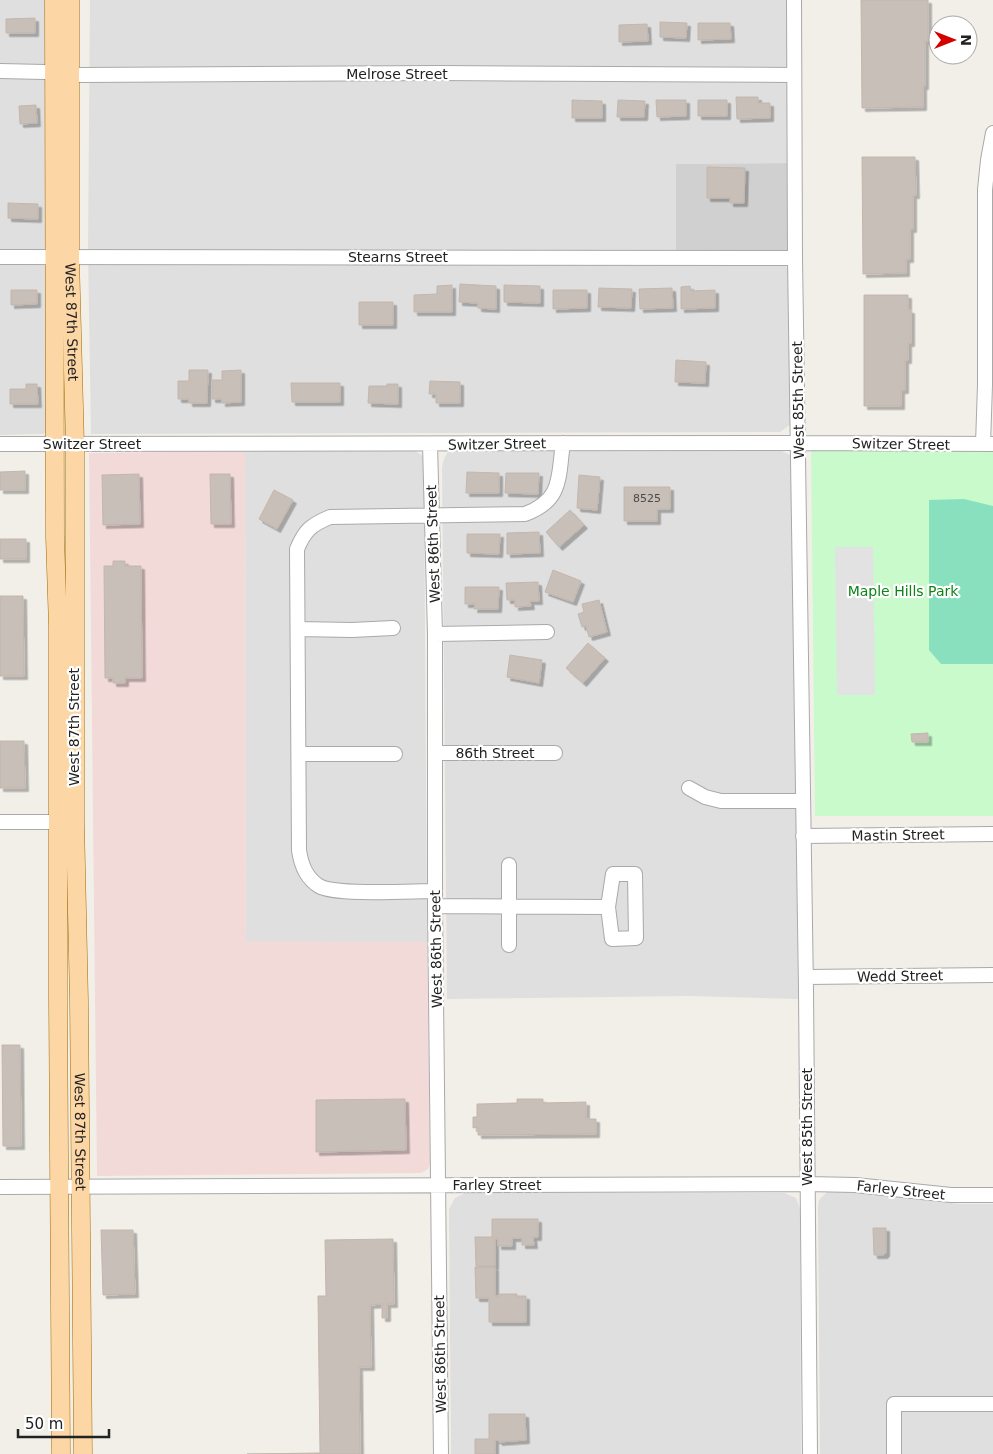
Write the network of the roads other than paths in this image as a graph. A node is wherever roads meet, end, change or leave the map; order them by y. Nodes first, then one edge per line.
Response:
1 (54, 0) edge
2 (70, 0) edge
3 (794, 0) edge
4 (0, 72) edge
5 (62, 73) junction
6 (794, 76) junction
7 (993, 133) edge
8 (0, 257) edge
9 (63, 257) junction
10 (796, 258) junction
11 (563, 443) junction
12 (799, 443) junction
13 (0, 444) edge
14 (54, 444) junction
15 (75, 444) junction
16 (430, 444) junction
17 (988, 444) edge
18 (432, 515) junction
19 (393, 628) dead end
20 (298, 629) junction
21 (548, 632) dead end
22 (435, 634) junction
23 (436, 753) junction
24 (555, 753) dead end
25 (299, 754) junction
26 (395, 754) dead end
27 (689, 788) dead end
28 (803, 801) junction
29 (0, 822) edge
30 (67, 822) junction
31 (993, 834) edge
32 (803, 836) junction
33 (509, 865) dead end
34 (435, 890) junction
35 (435, 906) junction
36 (509, 906) junction
37 (608, 907) junction
38 (509, 945) dead end
39 (993, 975) edge
40 (806, 977) junction
41 (808, 1184) junction
42 (439, 1186) junction
43 (0, 1187) edge
44 (60, 1187) junction
45 (80, 1187) junction
46 (993, 1195) edge
47 (993, 1404) edge
48 (62, 1454) edge
49 (83, 1454) edge
50 (441, 1454) edge
51 (810, 1454) edge
52 (894, 1454) edge

1 - 5 main road, West 87th Street
2 - 5 main road, West 87th Street
3 - 6 street, West 85th Street
4 - 5 street, Melrose Street
5 - 6 street, Melrose Street
5 - 9 main road, West 87th Street
6 - 10 street, West 85th Street
7 - 17 street
8 - 9 street, Stearns Street
9 - 10 street, Stearns Street
9 - 14 main road, West 87th Street
9 - 15 main road, West 87th Street
10 - 12 street, West 85th Street
11 - 12 street, Switzer Street
11 - 16 street, Switzer Street
11 - 18 street
12 - 17 street, Switzer Street
12 - 28 street, West 85th Street
13 - 14 street, Switzer Street
14 - 15 street, Switzer Street
14 - 30 main road, West 87th Street
15 - 16 street, Switzer Street
15 - 30 main road, West 87th Street
16 - 18 street, West 86th Street
18 - 20 street
18 - 22 street, West 86th Street
19 - 20 street
20 - 25 street
21 - 22 street
22 - 23 street, West 86th Street
23 - 24 street, 86th Street
23 - 34 street, West 86th Street
25 - 26 street
25 - 34 street
27 - 28 street
28 - 32 street, West 85th Street
29 - 30 street
30 - 44 main road, West 87th Street
30 - 45 main road, West 87th Street
31 - 32 street, Mastin Street
32 - 40 street, West 85th Street
33 - 36 street
34 - 35 street, West 86th Street
35 - 36 street
35 - 42 street, West 86th Street
36 - 37 street
36 - 38 street
37 - 37 street
39 - 40 street, Wedd Street
40 - 41 street, West 85th Street
41 - 42 street, Farley Street
41 - 46 street, Farley Street
41 - 51 street, West 85th Street
42 - 45 street, Farley Street
42 - 50 street, West 86th Street
43 - 44 street, Farley Street
44 - 45 street, Farley Street
44 - 48 main road, West 87th Street
45 - 49 main road, West 87th Street
47 - 52 street

